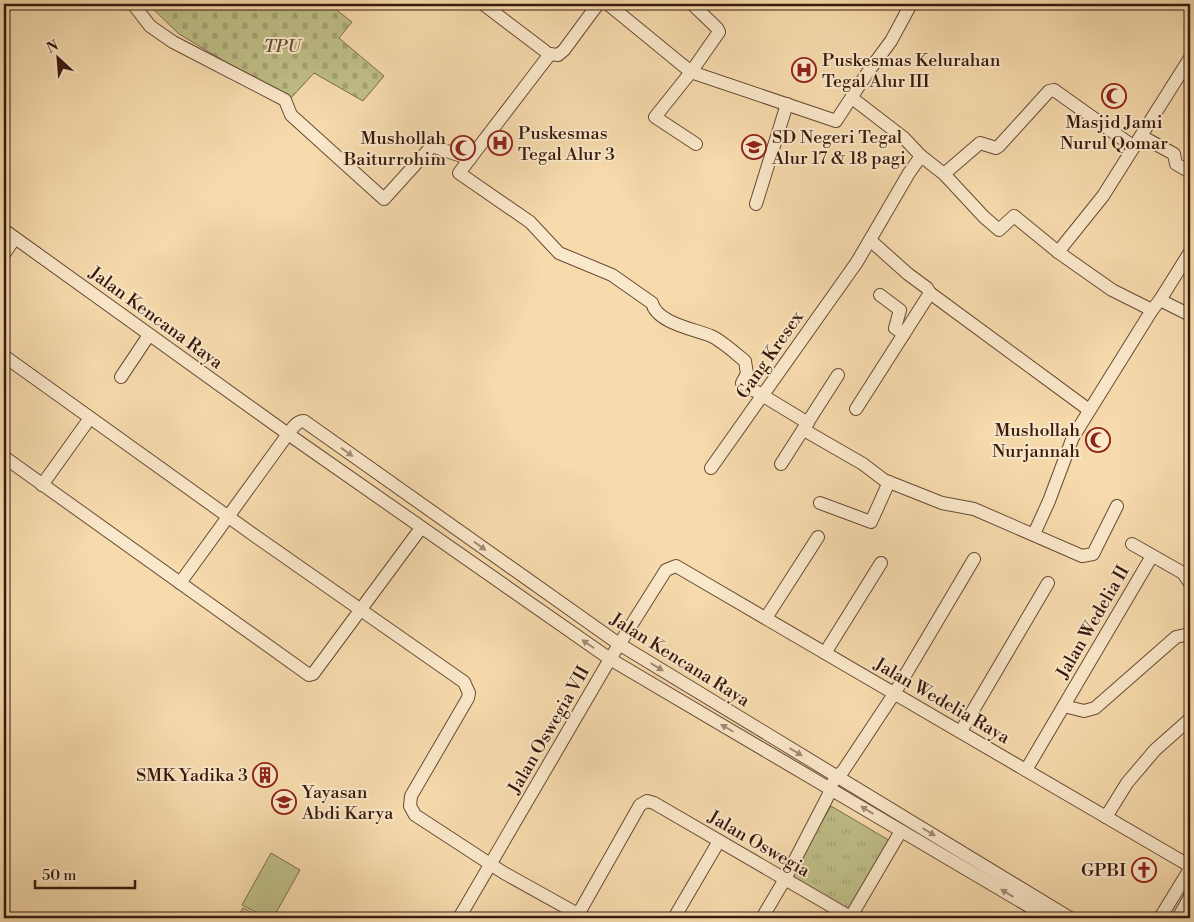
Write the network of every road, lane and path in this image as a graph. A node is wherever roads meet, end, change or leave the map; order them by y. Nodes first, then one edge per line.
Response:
1 (133, 4) edge
2 (483, 4) edge
3 (598, 4) edge
4 (608, 4) edge
5 (692, 4) edge
6 (909, 5) edge
7 (545, 51) dead end
8 (1190, 58) edge
9 (691, 72) junction
10 (852, 98) junction
11 (787, 104) junction
12 (1138, 142) junction
13 (696, 144) dead end
14 (921, 156) junction
15 (470, 159) junction
16 (1190, 172) edge
17 (944, 174) junction
18 (756, 204) dead end
19 (4, 230) edge
20 (15, 238) junction
21 (871, 241) junction
22 (1058, 252) junction
23 (1190, 252) edge
24 (4, 254) edge
25 (930, 293) junction
26 (880, 295) dead end
27 (1156, 305) junction
28 (1190, 314) edge
29 (904, 334) junction
30 (150, 335) junction
31 (4, 356) edge
32 (838, 375) dead end
33 (121, 377) dead end
34 (763, 395) junction
35 (856, 408) dead end
36 (1089, 410) junction
37 (90, 418) junction
38 (806, 427) junction
39 (288, 434) junction
40 (4, 457) edge
41 (781, 464) dead end
42 (711, 468) dead end
43 (889, 482) junction
44 (42, 485) junction
45 (820, 503) dead end
46 (1117, 506) dead end
47 (229, 517) junction
48 (421, 528) junction
49 (1034, 534) junction
50 (818, 537) dead end
51 (1132, 544) dead end
52 (1152, 556) junction
53 (974, 559) dead end
54 (881, 563) dead end
55 (676, 566) joint
56 (180, 583) junction
57 (1048, 583) dead end
58 (1190, 583) edge
59 (361, 610) junction
60 (766, 618) junction
61 (1190, 634) edge
62 (619, 644) junction
63 (825, 653) junction
64 (610, 659) junction
65 (894, 694) junction
66 (1064, 706) junction
67 (1190, 718) edge
68 (961, 731) junction
69 (1026, 770) junction
70 (836, 784) junction
71 (1106, 817) junction
72 (901, 831) junction
73 (719, 841) junction
74 (491, 865) junction
75 (1190, 867) edge
76 (785, 879) junction
77 (1190, 897) edge
78 (580, 917) edge
79 (460, 918) edge
80 (674, 918) edge
81 (762, 918) edge
82 (851, 918) edge
83 (1049, 918) edge
84 (1070, 918) edge
85 (1160, 918) edge
86 (1178, 918) edge

1 - 15 street
2 - 7 street
3 - 15 street
4 - 9 street
5 - 9 street
6 - 10 street
8 - 12 street
9 - 11 street
9 - 13 street
10 - 11 street
10 - 14 street
11 - 18 street
12 - 16 street
12 - 17 street
12 - 22 street
14 - 17 street
14 - 21 street, Gang Kresex
15 - 34 street
17 - 22 street
19 - 20 street, Jalan Kencana Raya
20 - 24 street
20 - 30 street, Jalan Kencana Raya
21 - 25 street
21 - 34 street, Gang Kresex
22 - 27 street
23 - 27 street
25 - 29 street
25 - 36 street
26 - 29 street
27 - 28 street
27 - 36 street
29 - 35 street
30 - 33 street
30 - 39 street, Jalan Kencana Raya
31 - 37 street
32 - 38 street
34 - 38 street
34 - 42 street, Gang Kresex
36 - 49 street
37 - 44 street
37 - 47 street
38 - 41 street
38 - 43 street
39 - 47 street
39 - 48 street, Jalan Kencana Raya
39 -> 62 street, Jalan Kencana Raya
40 - 44 street
43 - 45 street
43 - 49 street
44 - 56 street
46 - 49 street
47 - 56 street
47 - 59 street
48 - 59 street
64 -> 48 street, Jalan Kencana Raya
50 - 60 street
51 - 52 street, Jalan Wedelia II
52 - 58 street, Jalan Wedelia II
52 - 66 street, Jalan Wedelia II
53 - 65 street
54 - 63 street
55 - 60 street, Jalan Wedelia Raya
55 - 62 street, Jalan Oswegia VII
56 - 59 street
57 - 68 street
59 - 74 street
60 - 63 street, Jalan Wedelia Raya
61 - 66 street, Jalan Wedelia II
62 - 64 street, Jalan Oswegia VII
62 -> 70 street, Jalan Kencana Raya
63 - 65 street, Jalan Wedelia Raya
70 -> 64 street, Jalan Kencana Raya
64 - 74 street, Jalan Oswegia VII
65 - 68 street, Jalan Wedelia Raya
65 - 70 street
66 - 69 street, Jalan Wedelia II
67 - 71 street
68 - 69 street, Jalan Wedelia Raya
69 - 71 street, Jalan Wedelia Raya
72 -> 70 street, Jalan Kencana Raya
70 - 76 street
70 -> 84 street, Jalan Kencana Raya
71 - 75 street, Jalan Wedelia Raya
72 - 82 street
83 -> 72 street, Jalan Kencana Raya
73 - 76 street, Jalan Oswegia
73 - 78 street, Jalan Oswegia
73 - 80 street
74 - 78 street
74 - 79 street, Jalan Oswegia VII
75 - 85 street
76 - 81 street
76 - 82 street, Jalan Oswegia
77 - 86 street

